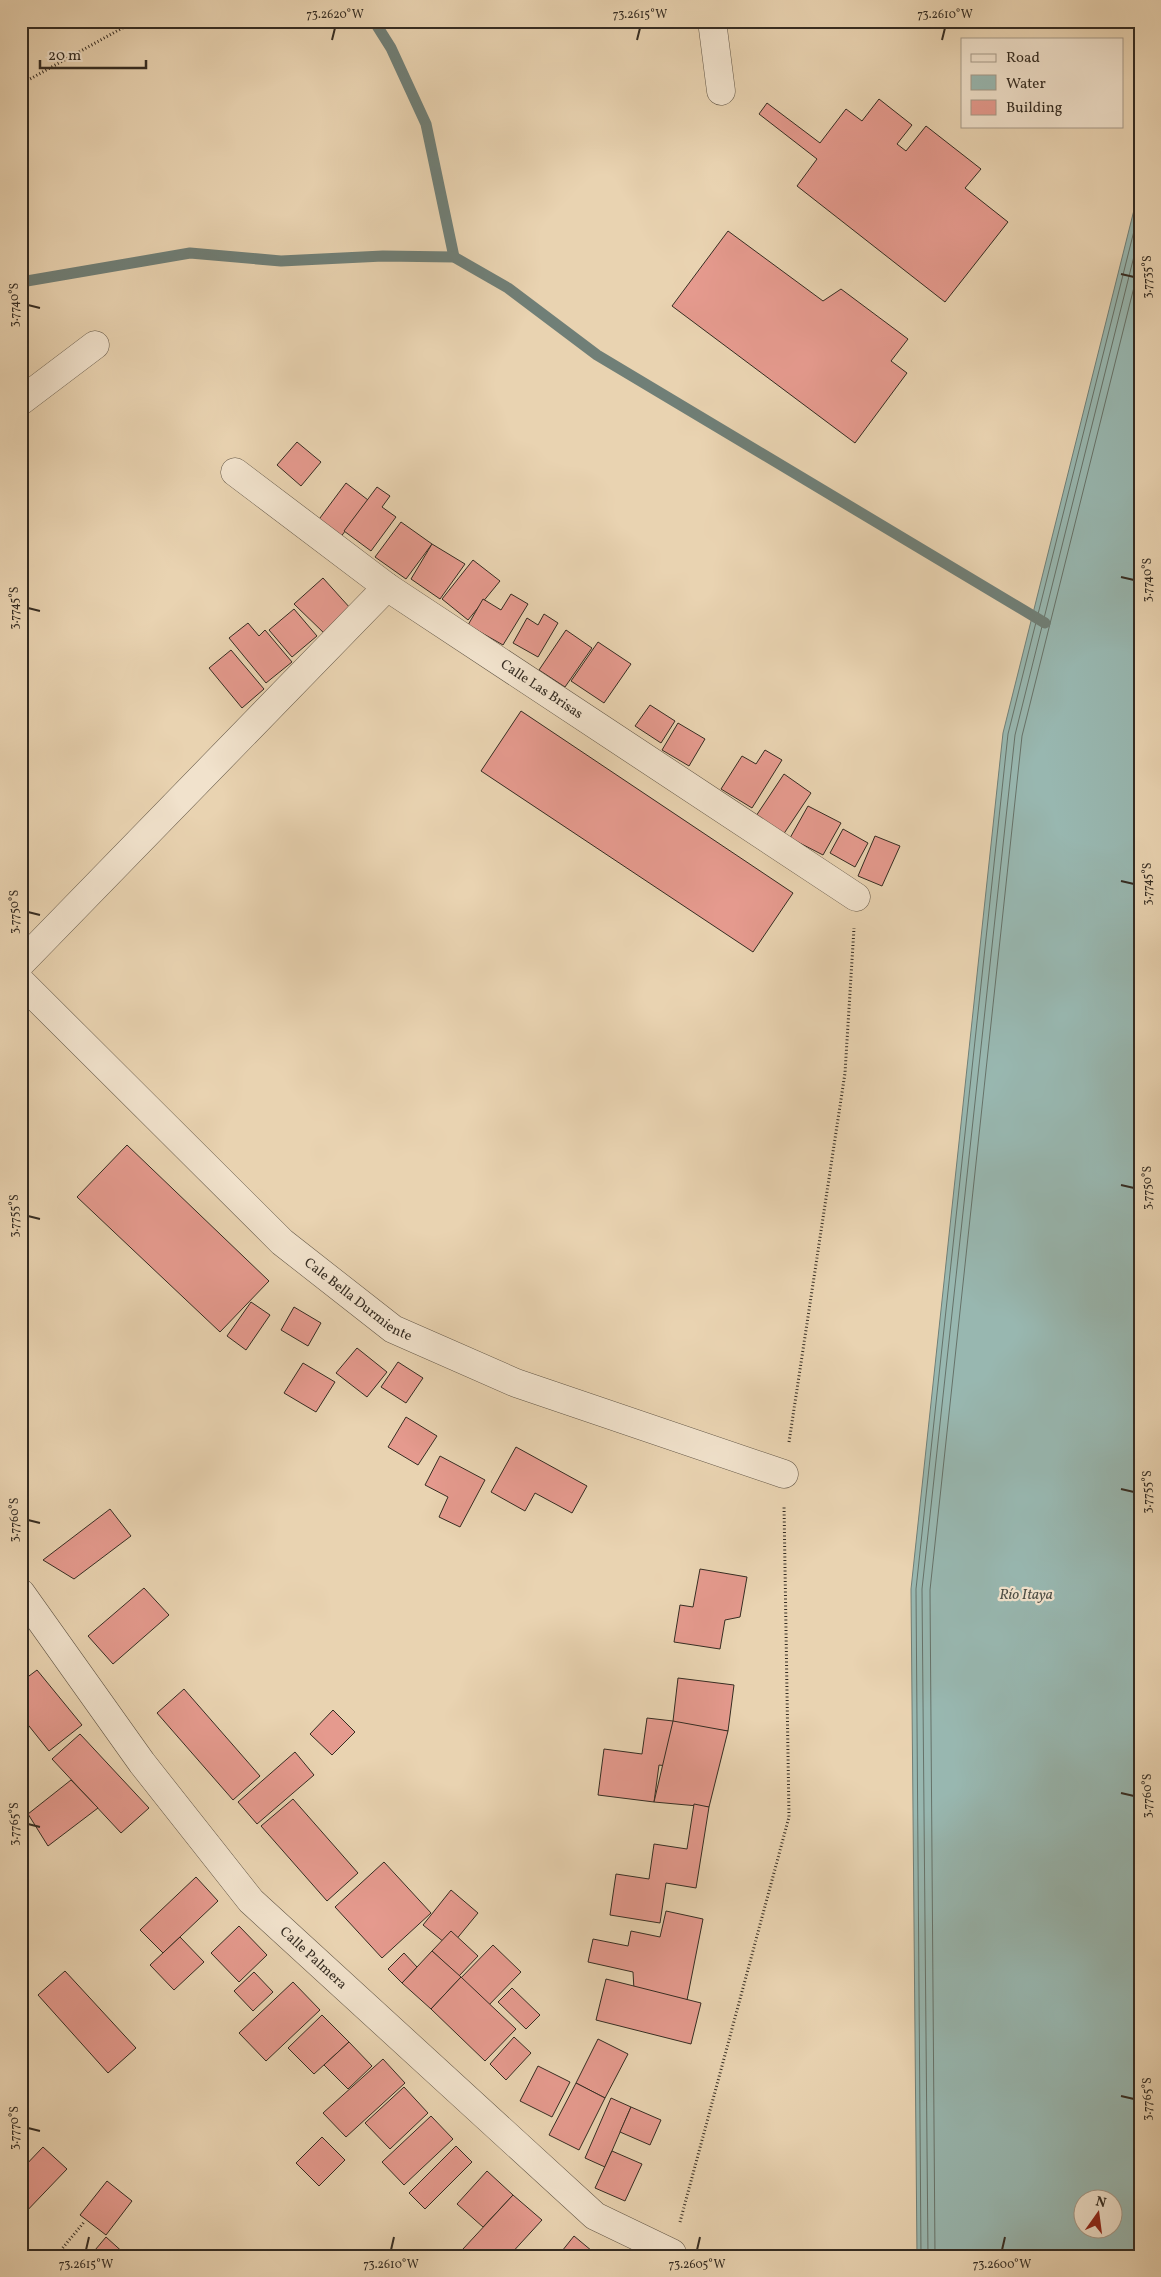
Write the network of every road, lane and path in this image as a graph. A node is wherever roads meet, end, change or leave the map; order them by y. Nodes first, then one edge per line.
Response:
1 (135, 21) edge
2 (712, 21) edge
3 (21, 84) edge
4 (722, 91) dead end
5 (96, 345) dead end
6 (21, 401) edge
7 (235, 472) dead end
8 (387, 587) junction
9 (856, 897) joint
10 (21, 963) edge
11 (21, 982) edge
12 (784, 1474) junction
13 (21, 1593) edge
14 (85, 2221) dead end
15 (672, 2253) joint
16 (56, 2256) edge

1 - 3 path
2 - 4 street
5 - 6 street
7 - 8 street, Calle Las Brisas
8 - 9 street, Calle Las Brisas
8 - 10 street
9 - 12 path
11 - 12 street, Cale Bella Durmiente
12 - 15 path
13 - 15 street, Calle Palmera
14 - 16 path

